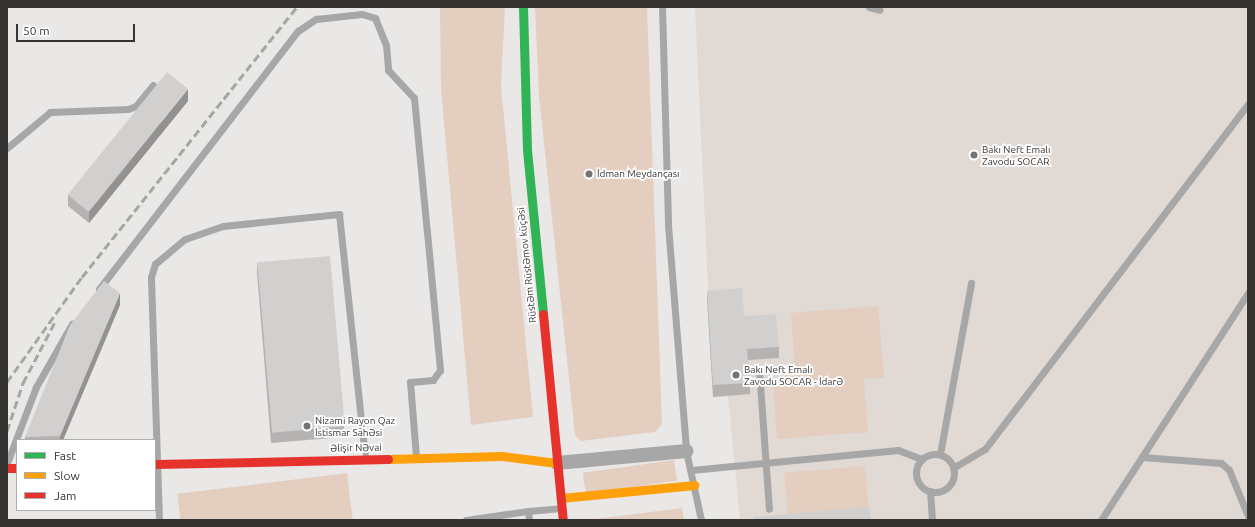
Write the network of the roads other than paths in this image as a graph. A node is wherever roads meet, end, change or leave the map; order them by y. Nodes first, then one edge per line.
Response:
1 (523, 7) edge
2 (662, 7) edge
3 (869, 7) edge
4 (880, 10) dead end
5 (153, 85) dead end
6 (1248, 104) edge
7 (7, 148) edge
8 (971, 283) dead end
9 (1248, 293) edge
10 (94, 295) edge
11 (80, 314) edge
12 (759, 370) dead end
13 (17, 439) edge
14 (155, 439) edge
15 (16, 441) edge
16 (686, 451) junction
17 (940, 454) junction
18 (416, 458) junction
19 (1142, 458) junction
20 (365, 459) junction
21 (922, 459) junction
22 (7, 463) edge
23 (558, 463) junction
24 (766, 463) junction
25 (156, 464) edge
26 (953, 468) junction
27 (691, 470) junction
28 (694, 485) junction
29 (930, 491) junction
30 (561, 498) junction
31 (562, 508) junction
32 (769, 509) dead end
33 (528, 511) junction
34 (1248, 516) edge
35 (501, 518) edge
36 (159, 520) edge
37 (468, 520) edge
38 (529, 520) edge
39 (564, 520) edge
40 (701, 520) edge
41 (932, 520) edge
42 (1101, 520) edge

1 - 23 street, Rüstəm Rüstəmov küçəsi
2 - 16 lane
3 - 4 lane
5 - 7 lane
6 - 26 lane
8 - 17 lane
9 - 19 lane
10 - 18 lane
11 - 13 lane
12 - 24 lane
14 - 20 lane
15 - 22 lane
16 - 23 street
16 - 27 lane
17 - 21 lane
17 - 26 lane
18 - 20 street, Əlişir Nəvai
18 - 23 street, Əlişir Nəvai
19 - 34 lane
19 - 42 lane
20 - 25 street, Əlişir Nəvai
21 - 24 lane
21 - 29 lane
23 - 30 street, Rüstəm Rüstəmov küçəsi
24 - 27 lane
24 - 32 lane
25 - 36 lane
26 - 29 lane
27 - 28 lane
28 - 30 street
28 - 40 lane
29 - 41 lane
30 - 31 street, Rüstəm Rüstəmov küçəsi
31 - 33 lane
31 - 39 street, Rüstəm Rüstəmov küçəsi
33 - 35 lane
33 - 38 lane
35 - 37 lane

